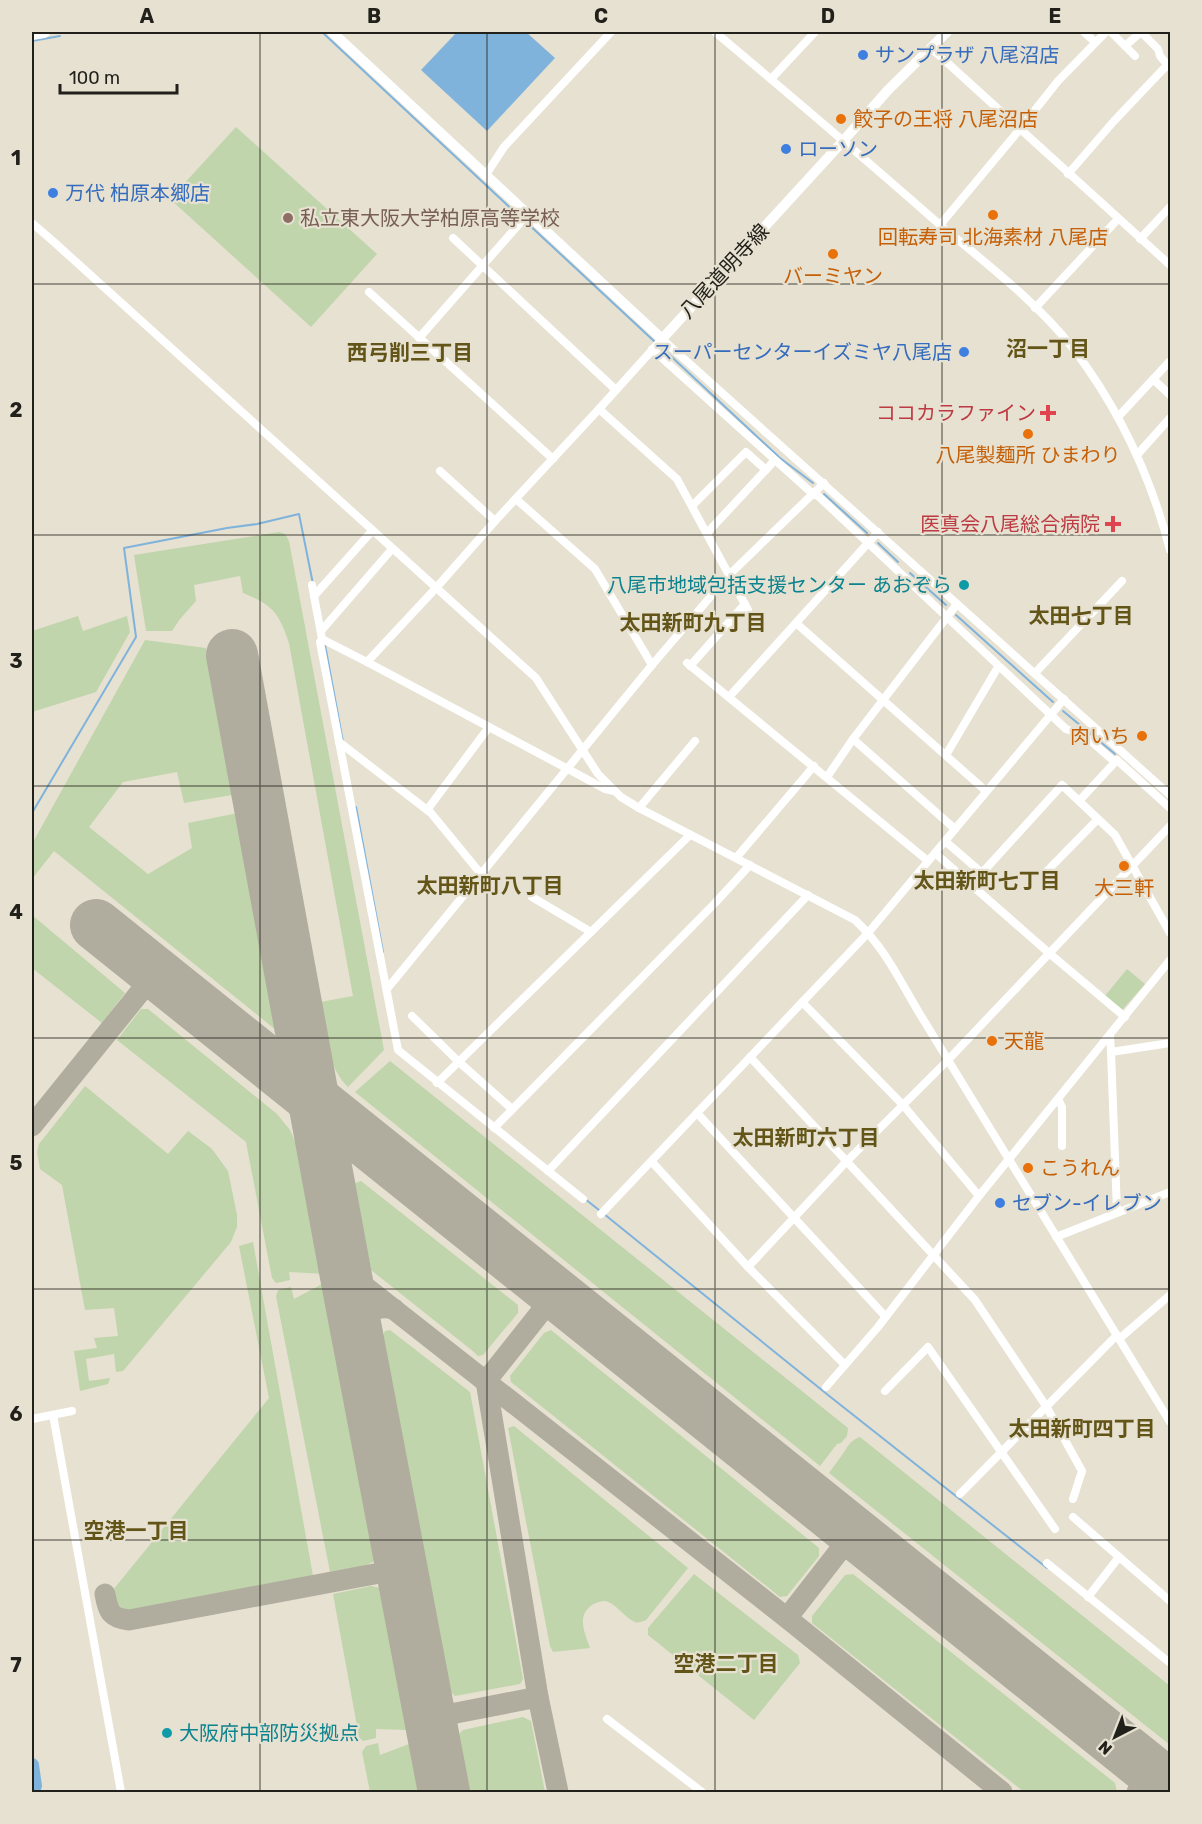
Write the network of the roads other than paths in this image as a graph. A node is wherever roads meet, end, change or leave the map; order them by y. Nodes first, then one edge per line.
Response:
1 (44, 32) edge
2 (332, 32) edge
3 (611, 32) edge
4 (715, 32) edge
5 (815, 32) edge
6 (947, 32) edge
7 (1084, 32) edge
8 (1106, 32) edge
9 (1111, 32) edge
10 (1141, 32) edge
11 (32, 34) edge
12 (1095, 42) junction
13 (1125, 46) junction
14 (931, 48) junction
15 (1135, 56) dead end
16 (1170, 65) edge
17 (771, 79) junction
18 (1020, 129) junction
19 (844, 140) junction
20 (1068, 174) junction
21 (485, 176) junction
22 (1170, 207) edge
23 (524, 219) junction
24 (1118, 219) junction
25 (32, 223) edge
26 (940, 225) junction
27 (453, 238) dead end
28 (1140, 238) junction
29 (1170, 265) edge
30 (483, 266) junction
31 (369, 292) dead end
32 (1035, 308) junction
33 (419, 338) junction
34 (662, 339) junction
35 (652, 350) junction
36 (1170, 361) edge
37 (1153, 379) junction
38 (616, 390) junction
39 (1170, 395) edge
40 (599, 409) junction
41 (1118, 417) junction
42 (1170, 418) edge
43 (1137, 455) junction
44 (553, 459) junction
45 (775, 460) junction
46 (766, 470) junction
47 (440, 471) dead end
48 (824, 483) junction
49 (814, 494) junction
50 (516, 499) junction
51 (692, 506) junction
52 (495, 521) junction
53 (372, 531) junction
54 (879, 532) junction
55 (707, 533) junction
56 (868, 544) junction
57 (392, 549) junction
58 (1170, 550) edge
59 (729, 574) junction
60 (1122, 581) dead end
61 (312, 585) dead end
62 (436, 588) junction
63 (314, 596) junction
64 (957, 604) junction
65 (945, 618) junction
66 (796, 623) junction
67 (321, 635) junction
68 (367, 662) junction
69 (652, 665) junction
70 (998, 667) junction
71 (1035, 673) junction
72 (729, 697) junction
73 (1064, 699) junction
74 (884, 700) junction
75 (1051, 715) junction
76 (489, 727) junction
77 (853, 739) junction
78 (695, 741) dead end
79 (339, 742) junction
80 (583, 751) junction
81 (1124, 753) junction
82 (945, 755) junction
83 (1116, 761) junction
84 (814, 766) junction
85 (568, 769) junction
86 (827, 777) junction
87 (614, 791) junction
88 (986, 791) junction
89 (1170, 795) edge
90 (1078, 801) junction
91 (639, 808) junction
92 (1170, 808) edge
93 (427, 810) junction
94 (1098, 819) junction
95 (1170, 826) edge
96 (955, 829) junction
97 (690, 834) junction
98 (945, 841) junction
99 (935, 853) junction
100 (736, 858) junction
101 (928, 861) junction
102 (750, 865) junction
103 (1133, 866) junction
104 (481, 873) junction
105 (1050, 878) dead end
106 (808, 895) junction
107 (532, 897) dead end
108 (591, 932) junction
109 (868, 933) junction
110 (1170, 933) edge
111 (1049, 953) junction
112 (1170, 960) edge
113 (387, 989) junction
114 (802, 1002) junction
115 (412, 1016) dead end
116 (1125, 1017) junction
117 (1110, 1036) junction
118 (1170, 1042) edge
119 (1111, 1052) junction
120 (750, 1057) junction
121 (948, 1060) junction
122 (459, 1062) junction
123 (437, 1083) junction
124 (1058, 1099) junction
125 (903, 1105) junction
126 (512, 1109) junction
127 (697, 1113) junction
128 (494, 1128) junction
129 (1062, 1146) dead end
130 (1009, 1160) junction
131 (652, 1162) junction
132 (846, 1162) junction
133 (548, 1171) junction
134 (1170, 1192) edge
135 (979, 1196) junction
136 (583, 1199) dead end
137 (1117, 1212) junction
138 (601, 1214) dead end
139 (793, 1218) junction
140 (1056, 1237) junction
141 (932, 1256) junction
142 (748, 1267) junction
143 (1170, 1295) edge
144 (885, 1317) junction
145 (1118, 1337) junction
146 (845, 1365) junction
147 (826, 1387) dead end
148 (885, 1391) dead end
149 (1046, 1406) junction
150 (72, 1411) dead end
151 (53, 1415) junction
152 (32, 1419) edge
153 (1170, 1422) edge
154 (1001, 1452) junction
155 (960, 1494) dead end
156 (1073, 1500) dead end
157 (1073, 1518) dead end
158 (1054, 1529) dead end
159 (1119, 1557) junction
160 (1047, 1563) dead end
161 (1088, 1597) junction
162 (1170, 1601) edge
163 (1170, 1663) edge
164 (607, 1719) dead end
165 (121, 1792) edge
166 (700, 1792) edge

1 - 11 highway
2 - 21 main road
3 - 21 street
4 - 17 street
5 - 17 street
6 - 14 main road, 八尾道明寺線
7 - 12 street
8 - 12 street
9 - 13 street
10 - 13 street
10 - 16 street
12 - 18 street
13 - 15 street
14 - 18 street
14 - 19 main road, 八尾道明寺線
16 - 20 street
17 - 19 street
18 - 20 street
18 - 26 street
19 - 26 street
19 - 34 main road, 八尾道明寺線
20 - 24 street
21 - 23 main road
22 - 28 street
23 - 30 street
23 - 34 main road
24 - 28 street
24 - 32 street
25 - 53 street
26 - 32 street
27 - 30 street
28 - 29 street
30 - 33 street
30 - 38 street
31 - 33 street
32 - 41 street
33 - 44 street
34 - 35 street
34 - 48 street
35 - 38 street
35 - 45 street
36 - 37 street
37 - 39 street
37 - 41 street
38 - 40 street
40 - 44 street
40 - 51 street
41 - 43 street
42 - 43 street
43 - 58 street
44 - 50 street
45 - 46 street
45 - 49 street
46 - 51 street
46 - 55 street
47 - 52 street
48 - 49 street
48 - 54 street
49 - 56 street
49 - 59 street
50 - 52 street
50 - 69 street
51 - 55 street
52 - 62 street
53 - 57 street
53 - 63 street
54 - 56 street
54 - 64 street
55 - 59 street
56 - 65 street
56 - 66 street
57 - 62 street
57 - 67 street
59 - 69 street
59 - 72 street
60 - 71 street
61 - 63 street
62 - 68 street
62 - 80 street
63 - 67 street
64 - 65 street
64 - 71 street
65 - 70 street
65 - 74 street
66 - 72 street
66 - 74 street
67 - 68 street
67 - 79 street
68 - 76 street
69 - 80 street
70 - 75 street
70 - 82 street
71 - 73 street
72 - 84 street
73 - 75 street
73 - 81 street
74 - 77 street
74 - 82 street
75 - 83 street
75 - 88 street
76 - 85 street
76 - 93 street
77 - 86 street
77 - 96 street
78 - 91 street
79 - 93 street
79 - 113 street
80 - 85 street
80 - 87 street
81 - 83 street
81 - 89 street
82 - 88 street
83 - 90 street
83 - 92 street
84 - 86 street
84 - 100 street
85 - 87 street
85 - 104 street
86 - 101 street
87 - 91 street
88 - 96 street
90 - 94 street
90 - 98 street
91 - 97 street
93 - 104 street
94 - 103 street
94 - 105 street
95 - 103 street
96 - 98 street
97 - 100 street
97 - 108 street
98 - 99 street
99 - 101 street
99 - 111 street
100 - 102 street
101 - 109 street
102 - 106 street
102 - 126 street
103 - 110 street
103 - 111 street
104 - 113 street
106 - 109 street
106 - 133 street
107 - 108 street
108 - 122 street
109 - 114 street
109 - 121 street
111 - 116 street
111 - 121 street
112 - 116 street
113 - 123 street
114 - 120 street
114 - 125 street
115 - 122 street
116 - 117 street
117 - 119 street
117 - 124 street
118 - 119 street
119 - 137 street
120 - 127 street
120 - 132 street
121 - 125 street
121 - 130 street
122 - 123 street
122 - 126 street
123 - 128 street
124 - 129 street
124 - 130 street
125 - 132 street
125 - 135 street
126 - 128 street
127 - 131 street
127 - 139 street
128 - 133 street
130 - 135 street
130 - 140 street
131 - 138 street
131 - 142 street
132 - 139 street
132 - 141 street
133 - 136 street
134 - 137 street
135 - 141 street
137 - 140 street
139 - 142 street
139 - 144 street
140 - 145 street
141 - 144 street
141 - 149 street
142 - 146 street
143 - 145 street
144 - 146 street
145 - 149 street
145 - 153 street
146 - 147 street
148 - 154 street
149 - 154 street
149 - 156 street
150 - 151 street
151 - 152 street
151 - 165 street
154 - 155 street
154 - 158 street
157 - 159 street
159 - 161 street
159 - 162 street
160 - 161 street
161 - 163 street
164 - 166 street

